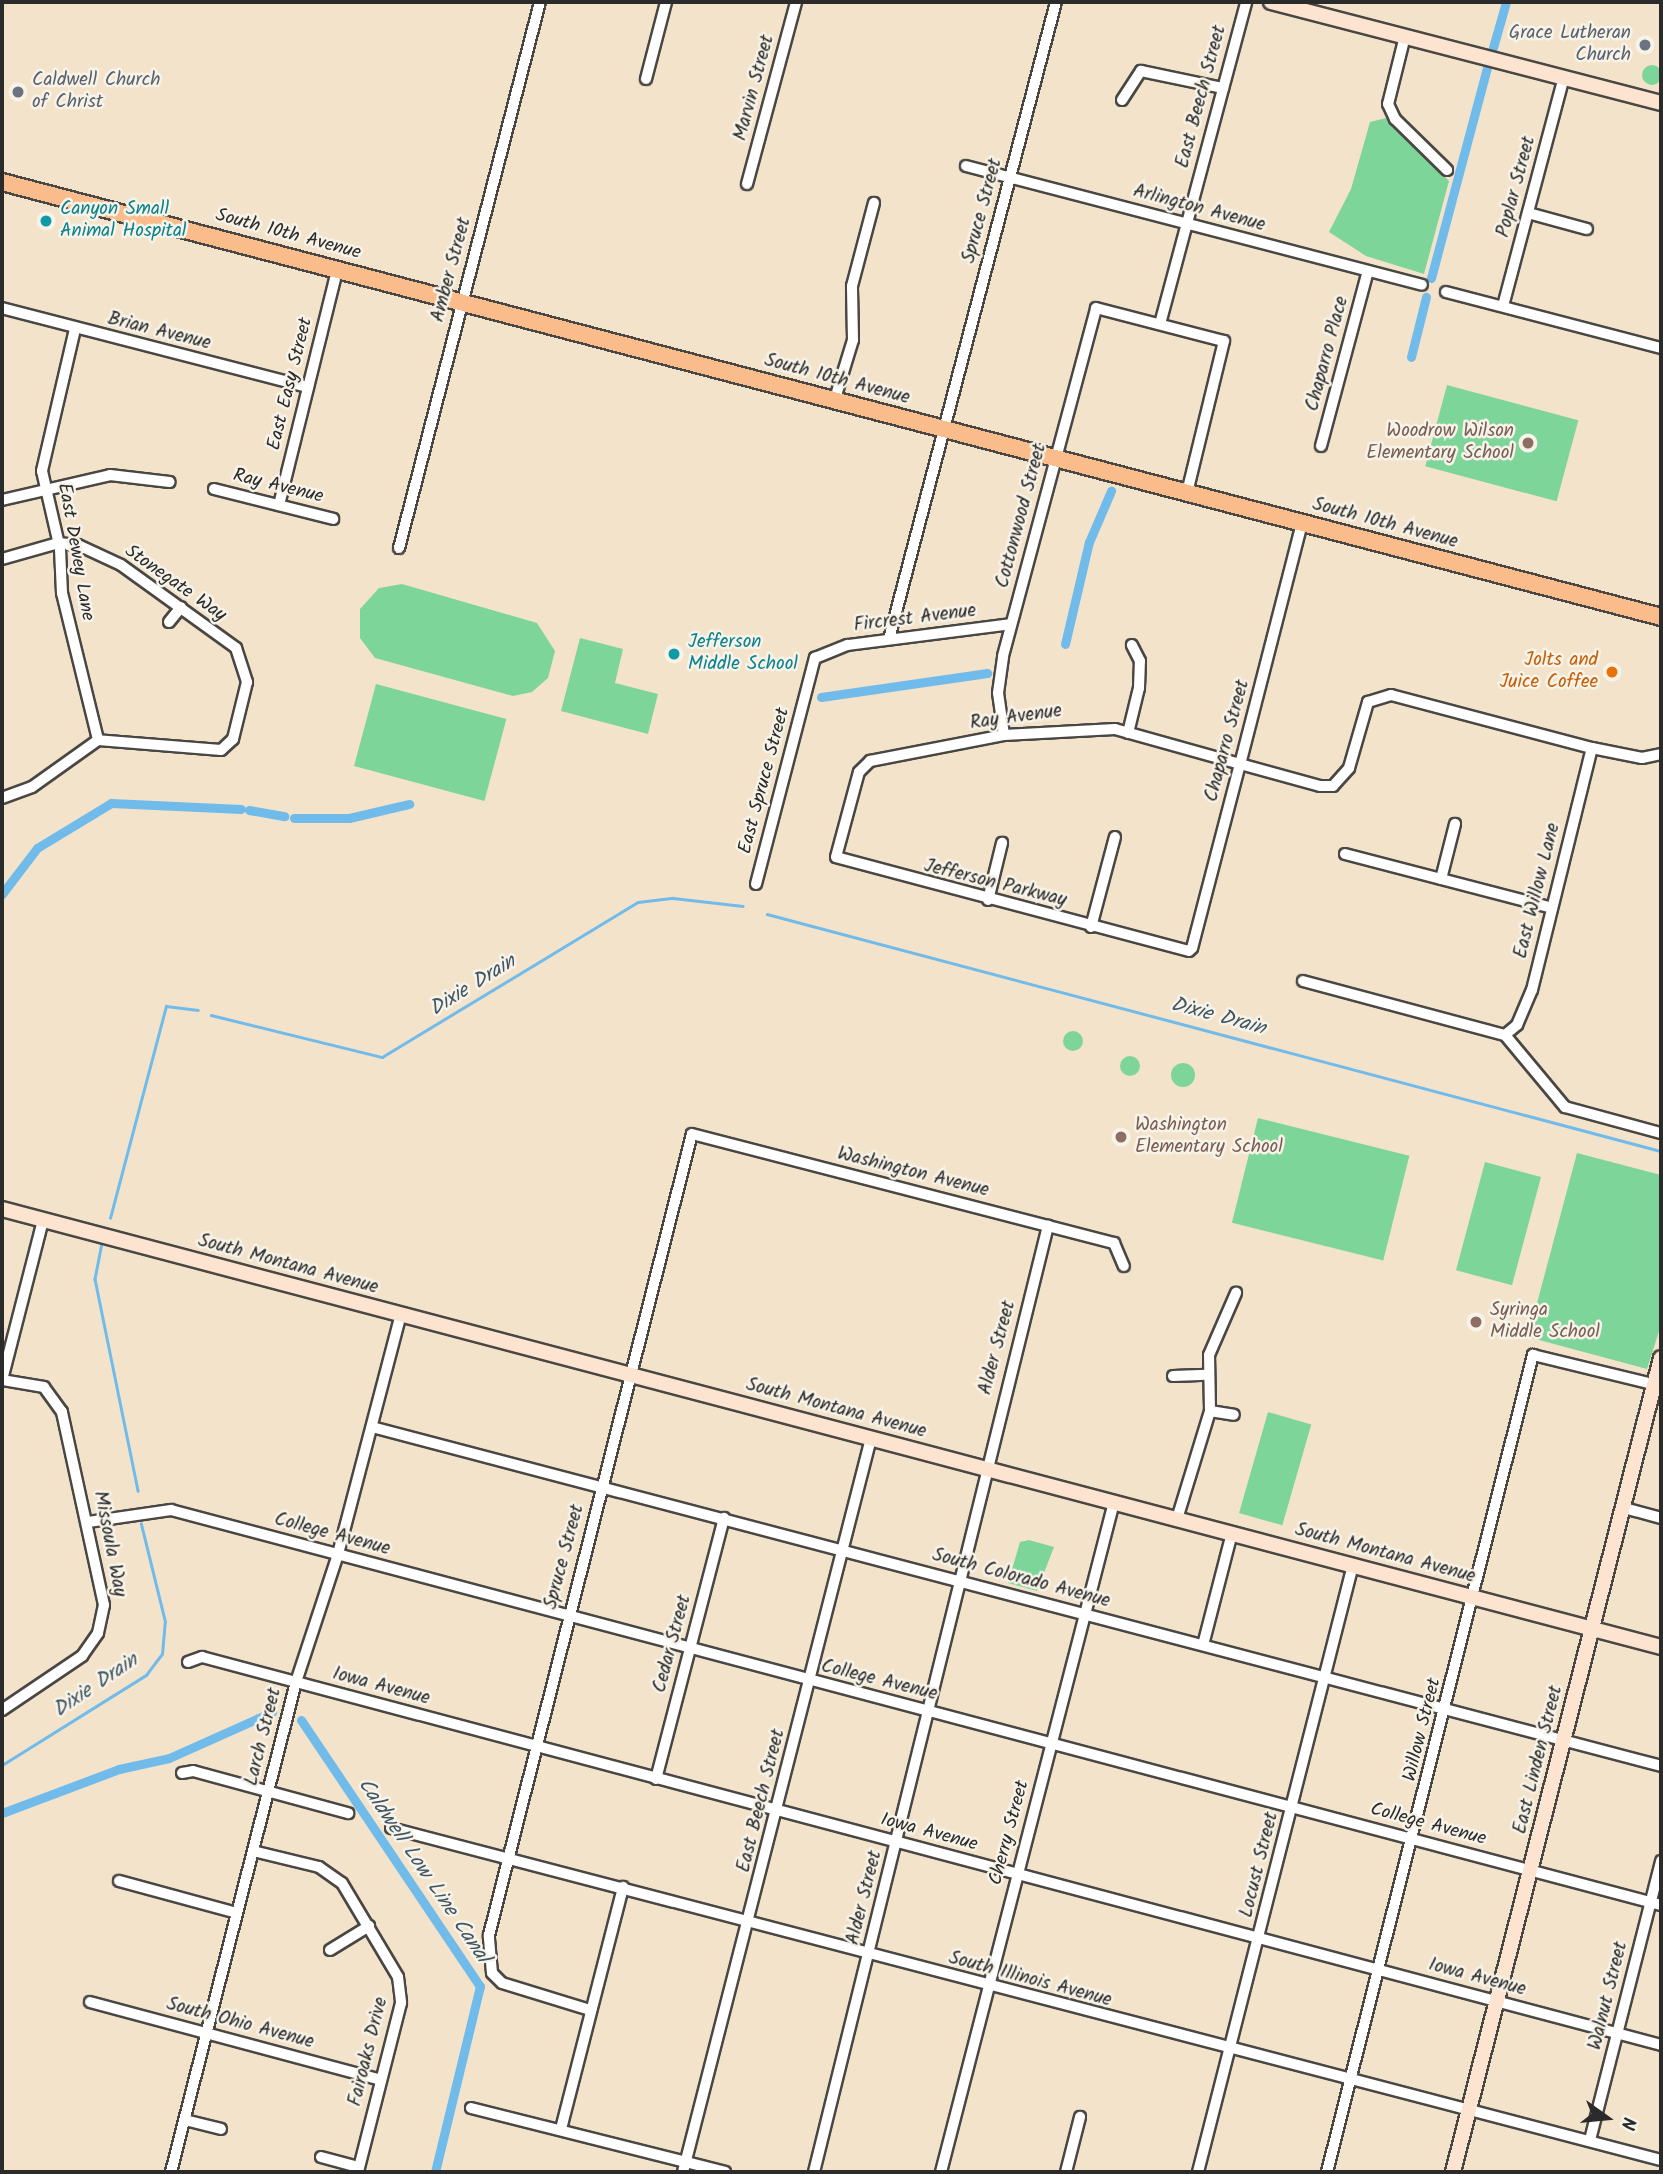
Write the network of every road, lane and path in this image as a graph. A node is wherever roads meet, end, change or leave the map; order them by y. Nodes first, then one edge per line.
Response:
1 (540, 2) edge
2 (666, 2) edge
3 (796, 2) edge
4 (1056, 2) edge
5 (1246, 2) edge
6 (1271, 2) edge
7 (1405, 36) junction
8 (1564, 77) junction
9 (646, 79) dead end
10 (1223, 88) junction
11 (1122, 100) dead end
12 (1661, 103) edge
13 (966, 166) dead end
14 (1447, 170) dead end
15 (1010, 178) junction
16 (2, 182) edge
17 (747, 184) dead end
18 (874, 203) dead end
19 (1528, 213) junction
20 (1187, 224) junction
21 (1587, 229) dead end
22 (337, 270) junction
23 (1368, 271) junction
24 (1422, 285) dead end
25 (1446, 292) dead end
26 (461, 303) junction
27 (1503, 306) junction
28 (2, 309) edge
29 (1160, 324) junction
30 (75, 329) junction
31 (1661, 345) edge
32 (308, 387) junction
33 (834, 402) junction
34 (942, 429) junction
35 (1321, 446) dead end
36 (1056, 458) junction
37 (170, 482) dead end
38 (45, 488) junction
39 (214, 489) dead end
40 (1187, 493) junction
41 (2, 500) edge
42 (279, 505) junction
43 (333, 519) dead end
44 (1302, 523) junction
45 (58, 543) junction
46 (399, 548) dead end
47 (2, 559) edge
48 (181, 607) junction
49 (1661, 617) edge
50 (169, 622) dead end
51 (1012, 624) junction
52 (889, 639) junction
53 (1132, 645) dead end
54 (823, 650) joint
55 (1128, 733) junction
56 (1004, 735) junction
57 (98, 740) junction
58 (1592, 748) junction
59 (1661, 754) edge
60 (1240, 764) junction
61 (2, 798) edge
62 (1455, 824) dead end
63 (840, 829) joint
64 (1115, 837) dead end
65 (1002, 843) dead end
66 (1345, 854) dead end
67 (1441, 879) junction
68 (757, 884) dead end
69 (988, 900) junction
70 (1552, 908) junction
71 (1091, 926) junction
72 (1174, 949) joint
73 (1303, 981) dead end
74 (1505, 1035) junction
75 (1661, 1133) edge
76 (692, 1134) joint
77 (2, 1209) edge
78 (43, 1220) junction
79 (1048, 1226) junction
80 (1124, 1266) dead end
81 (1236, 1293) dead end
82 (401, 1314) junction
83 (1661, 1358) edge
84 (631, 1375) junction
85 (1207, 1375) junction
86 (1173, 1376) dead end
87 (2, 1380) edge
88 (1658, 1385) edge
89 (1210, 1412) junction
90 (1234, 1415) dead end
91 (372, 1427) junction
92 (871, 1438) junction
93 (988, 1469) junction
94 (602, 1487) junction
95 (1114, 1503) junction
96 (1624, 1508) junction
97 (724, 1518) junction
98 (1661, 1518) edge
99 (1177, 1519) junction
100 (88, 1522) junction
101 (1232, 1533) junction
102 (845, 1550) junction
103 (338, 1554) junction
104 (1353, 1565) junction
105 (964, 1582) junction
106 (1471, 1597) junction
107 (1085, 1615) junction
108 (567, 1618) junction
109 (1592, 1629) junction
110 (1203, 1645) junction
111 (1661, 1647) edge
112 (690, 1650) junction
113 (188, 1662) dead end
114 (1325, 1677) junction
115 (296, 1682) junction
116 (810, 1682) junction
117 (1446, 1709) junction
118 (2, 1710) edge
119 (932, 1712) junction
120 (1564, 1740) junction
121 (1052, 1743) junction
122 (536, 1746) junction
123 (1661, 1766) edge
124 (182, 1773) dead end
125 (656, 1779) junction
126 (268, 1792) junction
127 (1292, 1807) junction
128 (777, 1811) junction
129 (348, 1813) dead end
130 (391, 1828) dead end
131 (1413, 1839) junction
132 (897, 1843) junction
133 (253, 1851) junction
134 (508, 1859) junction
135 (1661, 1861) edge
136 (1531, 1871) junction
137 (1017, 1874) junction
138 (119, 1881) dead end
139 (623, 1887) junction
140 (1656, 1904) edge
141 (237, 1913) junction
142 (748, 1923) junction
143 (369, 1926) junction
144 (1259, 1938) junction
145 (330, 1950) dead end
146 (868, 1955) junction
147 (1378, 1970) junction
148 (988, 1987) junction
149 (90, 2002) dead end
150 (1497, 2002) junction
151 (590, 2010) junction
152 (206, 2034) junction
153 (1618, 2034) junction
154 (1661, 2045) edge
155 (1230, 2050) junction
156 (1351, 2079) junction
157 (381, 2080) junction
158 (471, 2108) dead end
159 (1469, 2109) junction
160 (1080, 2117) dead end
161 (184, 2120) junction
162 (221, 2129) dead end
163 (561, 2129) junction
164 (1590, 2140) junction
165 (321, 2157) dead end
166 (1661, 2160) edge
167 (684, 2167) edge
168 (358, 2170) edge
169 (171, 2172) edge
170 (725, 2172) edge
171 (814, 2172) edge
172 (941, 2172) edge
173 (1066, 2172) edge
174 (1198, 2172) edge
175 (1327, 2172) edge
176 (1453, 2172) edge

1 - 26 street, Amber Street
2 - 9 street
3 - 17 street, Marvin Street
4 - 15 street, Spruce Street
5 - 10 street, East Beech Street
6 - 7 street
7 - 8 street
7 - 14 street
8 - 12 street
8 - 19 street, Poplar Street
10 - 11 street
10 - 20 street, East Beech Street
13 - 15 street, Arlington Avenue
15 - 20 street, Arlington Avenue
15 - 34 street, Spruce Street
16 - 22 main road, South 10th Avenue
18 - 33 street
19 - 21 street
19 - 27 street, Poplar Street
20 - 23 street, Arlington Avenue
20 - 29 street, East Beech Street
22 - 26 main road, South 10th Avenue
22 - 32 street, East Easy Street
23 - 24 street, Arlington Avenue
23 - 35 street, Chaparro Place
25 - 27 street
26 - 33 main road, South 10th Avenue
26 - 46 street, Amber Street
27 - 31 street
28 - 30 street, Brian Avenue
29 - 36 street, Cottonwood Street
29 - 40 street
30 - 32 street, Brian Avenue
30 - 38 street, East Dewey Lane
32 - 42 street, East Easy Street
33 - 34 main road, South 10th Avenue
34 - 36 main road, South 10th Avenue
34 - 52 street
36 - 40 main road, South 10th Avenue
36 - 51 street, Cottonwood Street
37 - 38 street
38 - 41 street
38 - 45 street, East Dewey Lane
39 - 42 street, Ray Avenue
40 - 44 main road, South 10th Avenue
42 - 43 street, Ray Avenue
44 - 49 main road, South 10th Avenue
44 - 60 street, Chaparro Street
45 - 47 street, Stonegate Way
45 - 48 street, Stonegate Way
45 - 57 street, East Dewey Lane
48 - 50 street
48 - 57 street, Stonegate Way
51 - 52 street, Fircrest Avenue
51 - 56 street, Cottonwood Street
52 - 54 street, Fircrest Avenue
53 - 55 street
54 - 68 street, East Spruce Street
55 - 56 street, Ray Avenue
55 - 60 street, Ray Avenue
56 - 63 street, Ray Avenue
57 - 61 street
58 - 59 street
58 - 60 street, Ray Avenue
58 - 70 street, East Willow Lane
60 - 72 street, Chaparro Street
62 - 67 street
63 - 69 street, Jefferson Parkway
64 - 71 street
65 - 69 street
66 - 67 street
67 - 70 street
69 - 71 street, Jefferson Parkway
70 - 74 street, East Willow Lane
71 - 72 street, Jefferson Parkway
73 - 74 street
74 - 75 street
76 - 79 street, Washington Avenue
76 - 84 street, Spruce Street
77 - 78 street, South Montana Avenue
78 - 82 street, South Montana Avenue
78 - 87 street
79 - 80 street, Washington Avenue
79 - 93 street, Alder Street
81 - 85 street
82 - 84 street, South Montana Avenue
82 - 91 street, Larch Street
83 - 88 street, East Linden Street
84 - 92 street, South Montana Avenue
84 - 94 street, Spruce Street
85 - 86 street
85 - 89 street
87 - 100 street, Missoula Way
88 - 96 street, East Linden Street
88 - 106 street, Willow Street
89 - 90 street
89 - 99 street
91 - 94 street, South Colorado Avenue
91 - 103 street, Larch Street
92 - 93 street, South Montana Avenue
92 - 102 street, East Beech Street
93 - 95 street, South Montana Avenue
93 - 105 street, Alder Street
94 - 97 street, South Colorado Avenue
94 - 108 street, Spruce Street
95 - 99 street, South Montana Avenue
95 - 107 street, Cherry Street
96 - 98 street
96 - 109 street, East Linden Street
97 - 102 street, South Colorado Avenue
97 - 112 street, Cedar Street
99 - 101 street, South Montana Avenue
100 - 103 street, College Avenue
100 - 118 street, Missoula Way
101 - 104 street, South Montana Avenue
101 - 110 street
102 - 105 street, South Colorado Avenue
102 - 116 street, East Beech Street
103 - 108 street, College Avenue
103 - 115 street, Larch Street
104 - 106 street, South Montana Avenue
104 - 114 street, Locust Street
105 - 107 street, South Colorado Avenue
105 - 119 street, Alder Street
106 - 109 street, South Montana Avenue
106 - 117 street, Willow Street
107 - 110 street, South Colorado Avenue
107 - 121 street, Cherry Street
108 - 112 street, College Avenue
108 - 122 street, Spruce Street
109 - 111 street, South Montana Avenue
109 - 120 street, East Linden Street
110 - 114 street, South Colorado Avenue
112 - 116 street, College Avenue
112 - 125 street, Cedar Street
113 - 115 street, Iowa Avenue
114 - 117 street, South Colorado Avenue
114 - 127 street, Locust Street
115 - 122 street, Iowa Avenue
115 - 126 street, Larch Street
116 - 119 street, College Avenue
116 - 128 street, East Beech Street
117 - 120 street, South Colorado Avenue
117 - 131 street, Willow Street
119 - 121 street, College Avenue
119 - 132 street, Alder Street
120 - 123 street, South Colorado Avenue
120 - 136 street, East Linden Street
121 - 127 street, College Avenue
121 - 137 street, Cherry Street
122 - 125 street, Iowa Avenue
122 - 134 street, Spruce Street
124 - 126 street
125 - 128 street, Iowa Avenue
126 - 129 street
126 - 133 street, Larch Street
127 - 131 street, College Avenue
127 - 144 street, Locust Street
128 - 132 street, Iowa Avenue
128 - 142 street, East Beech Street
130 - 134 street, South Illinois Avenue
131 - 136 street, College Avenue
131 - 147 street, Willow Street
132 - 137 street, Iowa Avenue
132 - 146 street, Alder Street
133 - 141 street, Larch Street
133 - 143 street, Fairoaks Drive
134 - 139 street, South Illinois Avenue
134 - 151 street, Spruce Street
135 - 140 street, Walnut Street
136 - 140 street, College Avenue
136 - 150 street, East Linden Street
137 - 144 street, Iowa Avenue
137 - 148 street, Cherry Street
138 - 141 street
139 - 142 street, South Illinois Avenue
139 - 151 street
140 - 153 street, Walnut Street
141 - 152 street, Larch Street
142 - 146 street, South Illinois Avenue
142 - 167 street, East Beech Street
143 - 145 street
143 - 157 street, Fairoaks Drive
144 - 147 street, Iowa Avenue
144 - 155 street, Locust Street
146 - 148 street, South Illinois Avenue
146 - 171 street, Alder Street
147 - 150 street, Iowa Avenue
147 - 156 street, Willow Street
148 - 155 street, South Illinois Avenue
148 - 172 street, Cherry Street
149 - 152 street, South Ohio Avenue
150 - 153 street, Iowa Avenue
150 - 159 street, East Linden Street
151 - 163 street
152 - 157 street, South Ohio Avenue
152 - 161 street, Larch Street
153 - 154 street, Iowa Avenue
153 - 164 street, Walnut Street
155 - 156 street, South Illinois Avenue
155 - 174 street, Locust Street
156 - 159 street, South Illinois Avenue
156 - 175 street, Willow Street
157 - 168 street, Fairoaks Drive
158 - 163 street
159 - 164 street, South Illinois Avenue
159 - 176 street, East Linden Street
160 - 173 street
161 - 162 street
161 - 169 street, Larch Street
163 - 167 street
164 - 166 street, South Illinois Avenue
165 - 168 street
167 - 170 street

